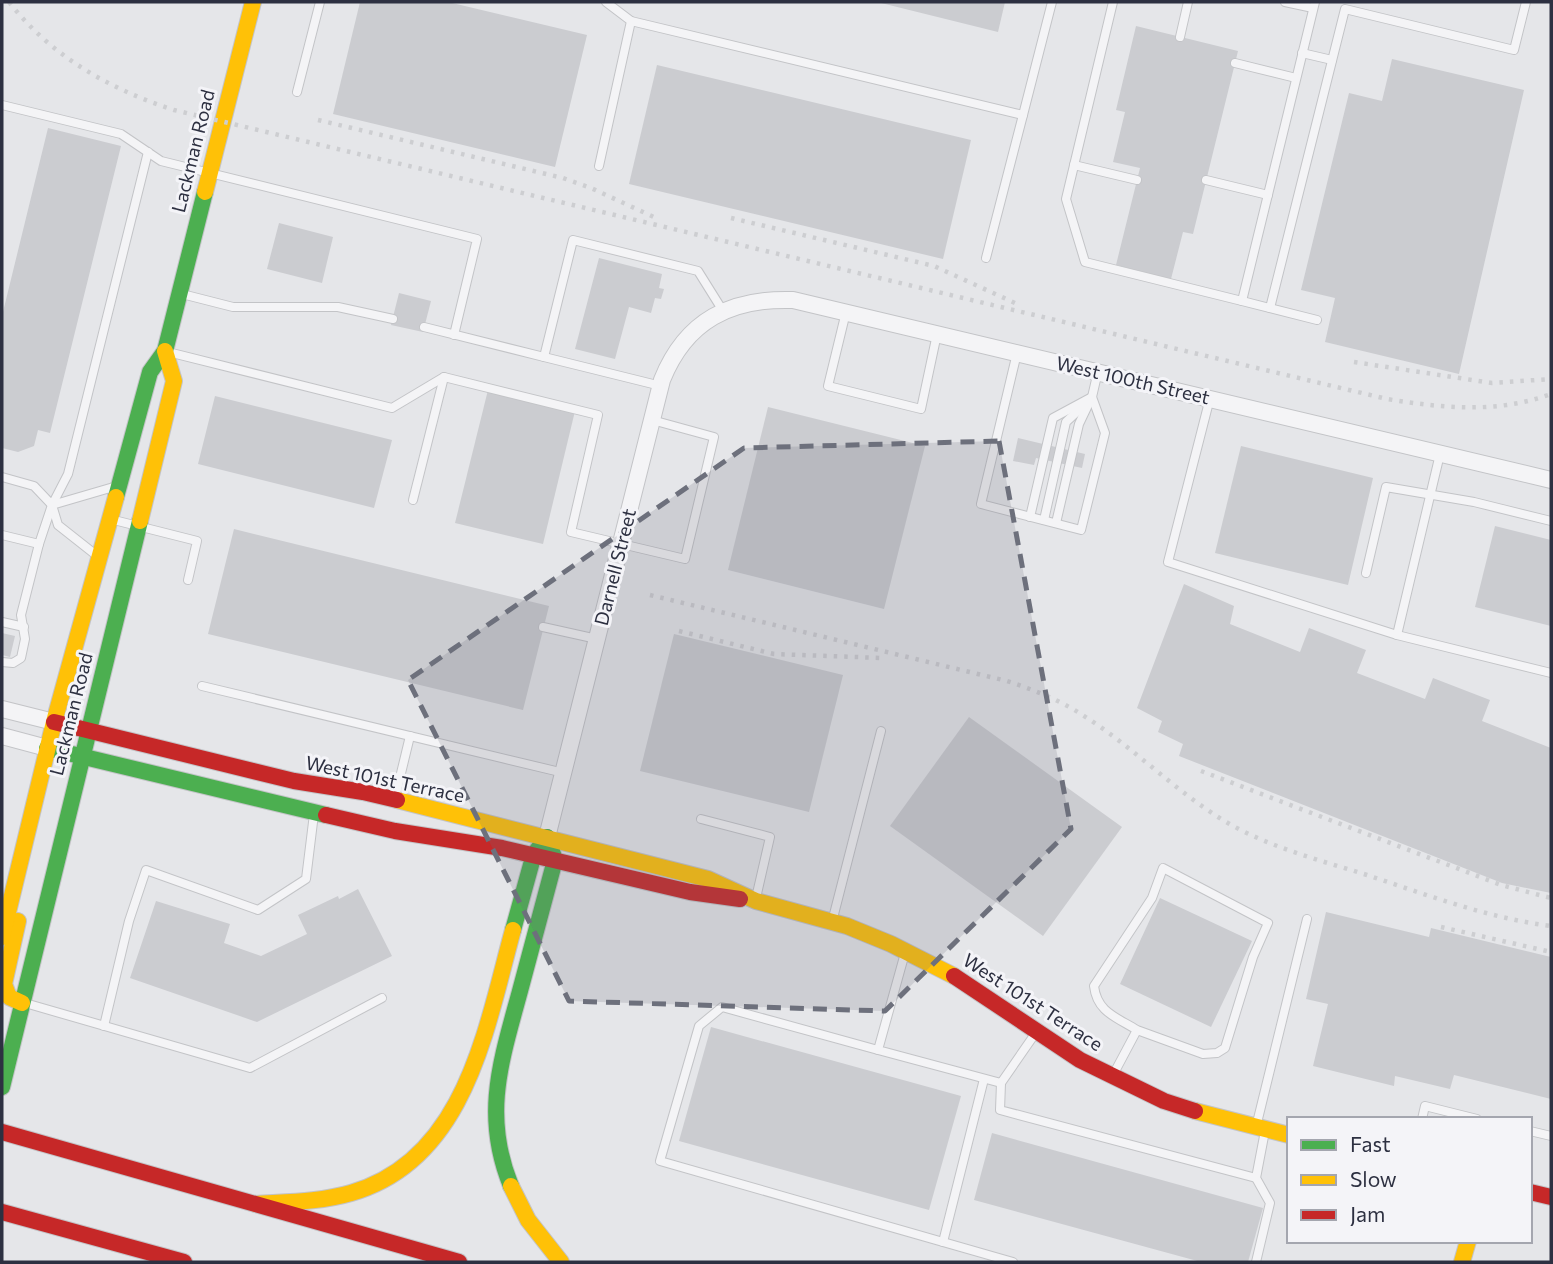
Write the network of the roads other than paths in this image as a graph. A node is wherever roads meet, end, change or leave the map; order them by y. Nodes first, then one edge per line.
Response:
1 (253, 2) edge
2 (320, 2) edge
3 (606, 2) edge
4 (1052, 2) edge
5 (1113, 2) edge
6 (1188, 2) edge
7 (1285, 2) edge
8 (1526, 2) edge
9 (1314, 5) edge
10 (631, 21) junction
11 (1180, 37) dead end
12 (1302, 53) junction
13 (1332, 60) junction
14 (1235, 63) dead end
15 (1296, 78) junction
16 (297, 92) dead end
17 (2, 105) edge
18 (1023, 115) junction
19 (148, 152) junction
20 (1074, 165) junction
21 (599, 166) dead end
22 (209, 173) junction
23 (1137, 180) dead end
24 (1206, 180) dead end
25 (1268, 195) junction
26 (986, 258) dead end
27 (179, 293) junction
28 (1242, 301) junction
29 (1270, 308) junction
30 (846, 312) junction
31 (719, 313) junction
32 (393, 319) dead end
33 (1317, 320) dead end
34 (424, 327) dead end
35 (937, 334) junction
36 (454, 335) junction
37 (165, 351) junction
38 (1017, 353) junction
39 (544, 357) junction
40 (1098, 372) junction
41 (444, 377) junction
42 (661, 386) junction
43 (1092, 397) junction
44 (1210, 398) junction
45 (652, 421) junction
46 (1440, 454) junction
47 (2, 477) edge
48 (1551, 480) edge
49 (119, 485) junction
50 (1430, 495) junction
51 (413, 500) dead end
52 (52, 505) junction
53 (1030, 517) junction
54 (110, 519) junction
55 (1044, 520) junction
56 (1551, 521) edge
57 (1056, 523) junction
58 (138, 527) junction
59 (2, 535) edge
60 (39, 544) junction
61 (621, 544) junction
62 (99, 558) junction
63 (1366, 573) dead end
64 (188, 580) dead end
65 (2, 622) edge
66 (24, 627) junction
67 (543, 627) dead end
68 (1397, 635) junction
69 (597, 639) junction
70 (2, 662) edge
71 (1551, 673) edge
72 (202, 686) dead end
73 (2, 709) edge
74 (54, 722) junction
75 (88, 731) junction
76 (881, 732) dead end
77 (2, 736) edge
78 (410, 736) junction
79 (47, 748) junction
80 (82, 758) junction
81 (564, 773) junction
82 (395, 800) junction
83 (314, 813) junction
84 (701, 819) dead end
85 (547, 837) junction
86 (534, 855) junction
87 (555, 860) junction
88 (12, 895) junction
89 (756, 901) junction
90 (1307, 919) dead end
91 (832, 922) junction
92 (2, 937) edge
93 (905, 950) junction
94 (382, 998) dead end
95 (22, 1003) junction
96 (104, 1026) junction
97 (1137, 1030) junction
98 (1037, 1031) junction
99 (878, 1050) junction
100 (1112, 1077) junction
101 (984, 1079) junction
102 (1002, 1083) junction
103 (2, 1087) edge
104 (1422, 1117) edge
105 (1468, 1117) edge
106 (1261, 1128) junction
107 (1532, 1131) edge
108 (2, 1132) edge
109 (1287, 1134) edge
110 (1551, 1136) edge
111 (1256, 1178) junction
112 (1532, 1192) edge
113 (1551, 1197) edge
114 (256, 1204) junction
115 (2, 1212) edge
116 (943, 1242) junction
117 (1467, 1243) edge
118 (184, 1262) edge
119 (459, 1262) edge
120 (561, 1262) edge
121 (1013, 1262) edge
122 (1256, 1262) edge
123 (1462, 1262) edge

1 - 22 main road, Lackman Road
2 - 16 lane
3 - 10 lane
4 - 18 lane
5 - 20 lane
6 - 11 lane
7 - 9 lane
8 - 13 lane
9 - 12 lane
10 - 18 lane
10 - 21 lane
12 - 13 lane
12 - 15 lane
13 - 29 lane
14 - 15 lane
15 - 25 lane
17 - 19 lane
18 - 26 lane
19 - 22 lane
19 - 52 lane
20 - 23 lane
20 - 28 lane
22 - 27 main road, Lackman Road
22 - 36 lane
24 - 25 lane
25 - 28 lane
27 - 32 lane
27 - 37 main road, Lackman Road
28 - 29 lane
29 - 33 lane
30 - 31 street, West 100th Street
30 - 35 street, West 100th Street
30 - 35 lane
31 - 39 lane
31 - 42 street, Darnell Street
34 - 36 lane
35 - 38 street, West 100th Street
36 - 39 lane
37 - 41 lane
37 - 49 main road, Lackman Road
37 - 58 main road, Lackman Road
38 - 40 street, West 100th Street
38 - 53 lane
39 - 42 lane
40 - 43 lane
40 - 44 street, West 100th Street
41 - 51 lane
41 - 61 lane
42 - 45 street, Darnell Street
43 - 53 lane
43 - 55 lane
43 - 57 lane
43 - 57 lane
44 - 46 street, West 100th Street
44 - 68 lane
45 - 61 street, Darnell Street
45 - 61 lane
46 - 48 street, West 100th Street
46 - 50 lane
47 - 52 lane
49 - 52 lane
49 - 54 main road, Lackman Road
50 - 56 lane
50 - 63 lane
50 - 68 lane
52 - 60 lane
52 - 62 lane
53 - 55 lane
54 - 58 lane
54 - 62 main road, Lackman Road
55 - 57 lane
58 - 64 lane
58 - 75 main road, Lackman Road
59 - 60 lane
60 - 66 lane
61 - 69 street, Darnell Street
62 - 74 main road, Lackman Road
65 - 66 lane
66 - 70 lane
67 - 69 lane
68 - 71 lane
69 - 81 street, Darnell Street
72 - 78 lane
73 - 74 street, West 101st Terrace
74 - 75 main road, West 101st Terrace
74 - 79 main road, Lackman Road
75 - 80 main road, Lackman Road
75 - 82 main road, West 101st Terrace
76 - 91 lane
77 - 79 street, West 101st Terrace
78 - 81 lane
78 - 82 lane
79 - 80 main road, West 101st Terrace
79 - 88 main road, Lackman Road
80 - 83 main road, West 101st Terrace
80 - 95 main road, Lackman Road
81 - 85 street, Darnell Street
82 - 85 main road, West 101st Terrace
83 - 86 main road, West 101st Terrace
83 - 96 lane
84 - 89 lane
85 - 86 main road
85 - 87 main road
85 - 89 main road, West 101st Terrace
86 - 87 main road, West 101st Terrace
86 - 114 main road
87 - 89 main road, West 101st Terrace
87 - 120 main road
88 - 92 main road, Lackman Road
88 - 95 main road
89 - 91 main road, West 101st Terrace
90 - 106 lane
91 - 93 main road, West 101st Terrace
93 - 98 main road, West 101st Terrace
93 - 99 lane
94 - 96 lane
95 - 96 lane
95 - 103 main road, Lackman Road
97 - 97 lane
97 - 100 lane
98 - 100 main road, West 101st Terrace
98 - 102 lane
99 - 101 lane
99 - 116 lane
100 - 106 main road, West 101st Terrace
101 - 102 lane
101 - 116 lane
102 - 111 lane
104 - 105 lane
106 - 109 main road, West 101st Terrace
106 - 111 lane
107 - 110 lane
108 - 114 main road
111 - 122 lane
112 - 113 main road
114 - 119 main road
115 - 118 main road
116 - 121 lane
117 - 123 main road

